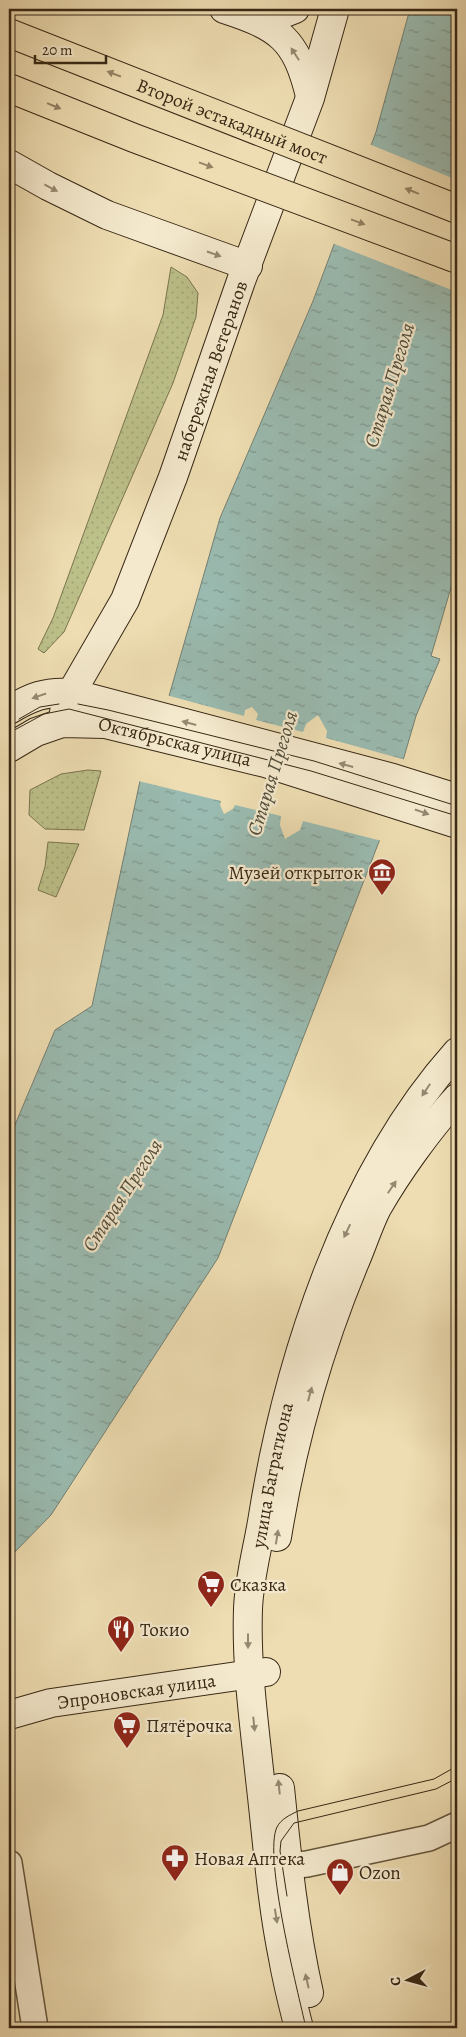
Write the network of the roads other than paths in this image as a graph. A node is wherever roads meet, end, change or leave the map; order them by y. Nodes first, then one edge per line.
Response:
1 (224, 9) edge
2 (295, 9) edge
3 (334, 9) edge
4 (262, 22) junction
5 (9, 33) edge
6 (9, 88) edge
7 (310, 98) junction
8 (9, 164) edge
9 (457, 209) edge
10 (457, 259) edge
11 (248, 266) junction
12 (71, 693) junction
13 (9, 710) edge
14 (107, 713) junction
15 (62, 723) junction
16 (9, 748) edge
17 (390, 789) junction
18 (457, 798) edge
19 (457, 824) edge
20 (457, 1052) edge
21 (457, 1098) edge
22 (257, 1674) junction
23 (9, 1716) edge
24 (457, 1825) edge
25 (9, 1863) edge
26 (278, 1868) junction
27 (35, 2028) edge
28 (299, 2028) edge
29 (318, 2028) edge

1 - 4 main road
2 - 4 main road
3 - 7 main road, набережная Ветеранов
7 -> 4 main road
9 -> 5 main road, Второй эстакадный мост, bridge
6 -> 10 main road, bridge
7 - 11 main road, набережная Ветеранов
8 -> 11 main road
11 - 12 main road, набережная Ветеранов
12 -> 13 main road, Октябрьская улица
12 - 14 main road, Октябрьская улица
12 - 15 main road, набережная Ветеранов
14 - 15 main road, Октябрьская улица
14 - 17 main road, Октябрьская улица
15 - 16 main road, Октябрьская улица
17 - 18 main road, Октябрьская улица
17 -> 19 main road, Октябрьская улица
20 -> 22 main road, улица Багратиона
22 -> 21 main road, улица Багратиона
22 - 23 main road, Эпроновская улица
22 - 26 main road, улица Багратиона
24 - 26 street
25 - 27 street
26 -> 28 main road, улица Багратиона
29 -> 26 main road, улица Багратиона

